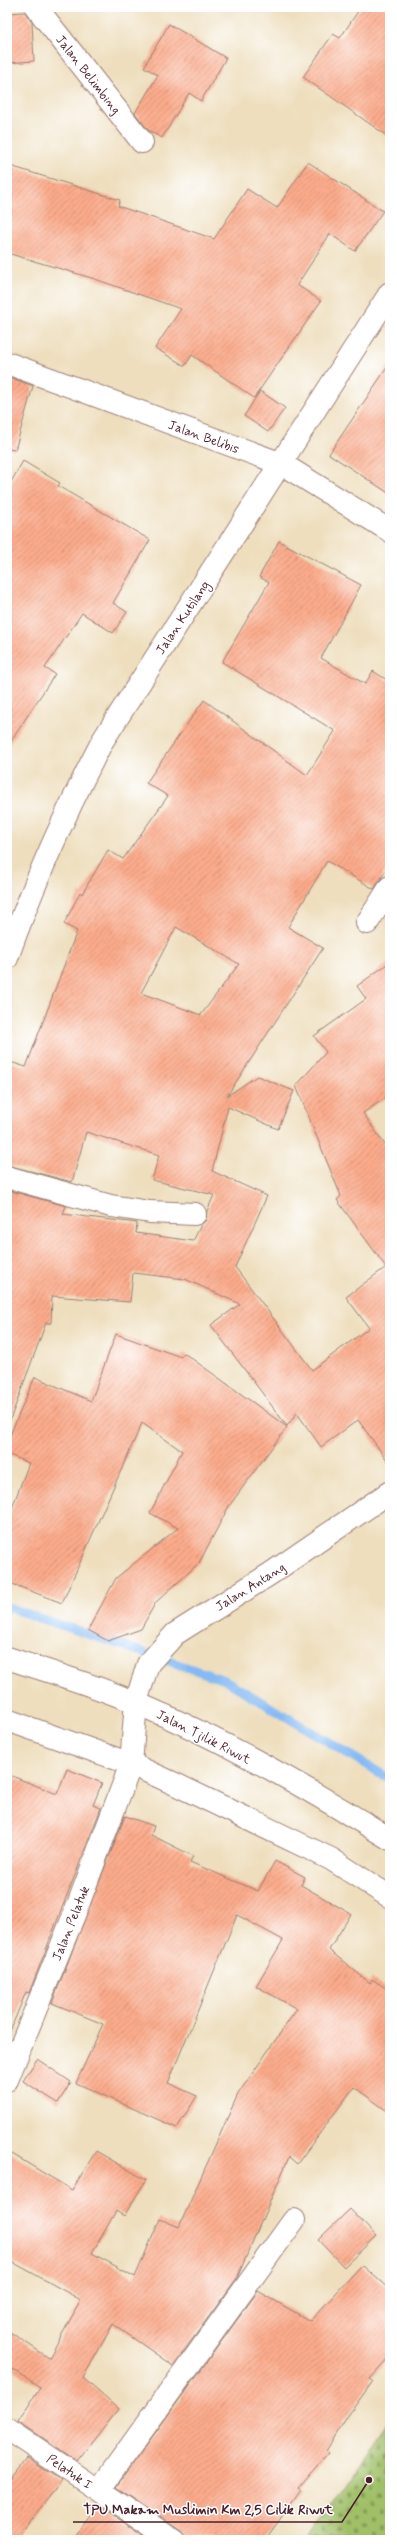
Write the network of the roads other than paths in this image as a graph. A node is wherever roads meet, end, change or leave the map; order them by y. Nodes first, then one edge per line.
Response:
1 (36, 7) edge
2 (142, 142) dead end
3 (390, 293) edge
4 (7, 363) edge
5 (282, 464) junction
6 (390, 531) edge
7 (390, 887) edge
8 (367, 923) dead end
9 (7, 958) edge
10 (7, 1177) edge
11 (195, 1214) dead end
12 (390, 1492) edge
13 (7, 1658) edge
14 (136, 1702) junction
15 (7, 1720) edge
16 (131, 1764) junction
17 (390, 1839) edge
18 (390, 1897) edge
19 (7, 2080) edge
20 (294, 2220) dead end
21 (7, 2429) edge
22 (99, 2490) junction
23 (173, 2540) edge

1 - 2 main road, Jalan Belimbing
3 - 5 main road, Jalan Kutilang
4 - 5 main road, Jalan Belibis
5 - 6 main road, Jalan Belibis
5 - 9 main road, Jalan Kutilang
7 - 8 main road
10 - 11 main road
12 - 14 main road, Jalan Antang
13 - 14 main road, Jalan Tjilik Riwut
14 - 16 main road, Jalan Antang
14 - 17 main road, Jalan Tjilik Riwut
15 - 16 main road
16 - 18 main road
16 - 19 main road, Jalan Pelatuk
20 - 22 main road
21 - 22 main road, Pelatuk I
22 - 23 main road, Pelatuk I

